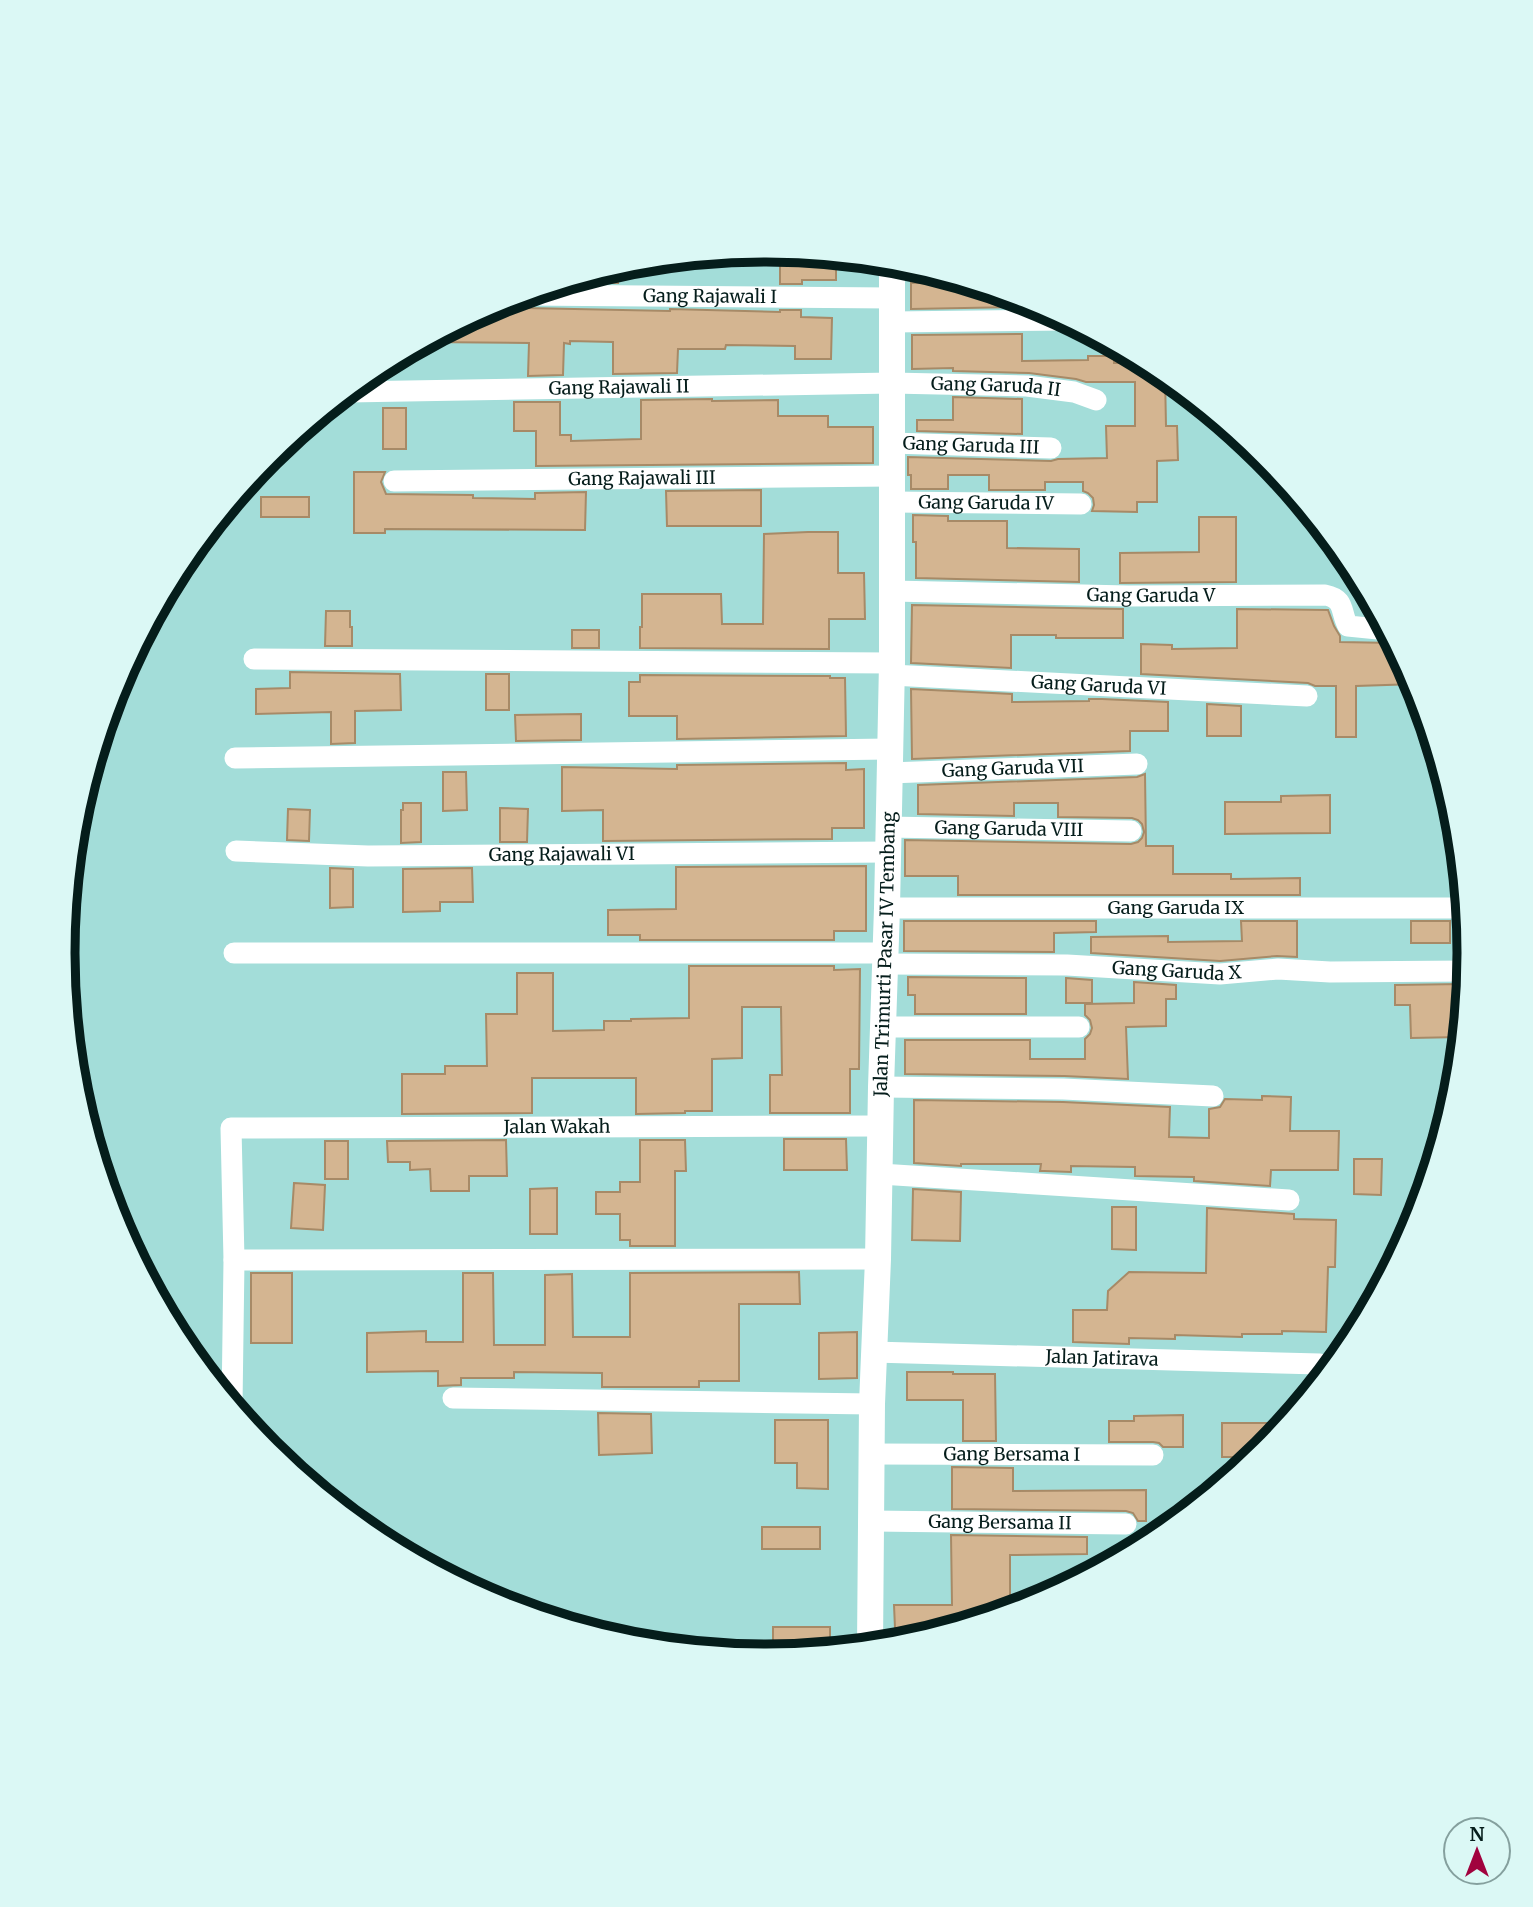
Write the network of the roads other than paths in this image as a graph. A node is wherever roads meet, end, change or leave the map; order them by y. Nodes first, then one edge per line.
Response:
1 (892, 274) edge
2 (554, 296) edge
3 (892, 310) junction
4 (1038, 318) edge
5 (892, 383) junction
6 (364, 392) edge
7 (1097, 400) dead end
8 (892, 443) junction
9 (1051, 448) dead end
10 (394, 481) dead end
11 (892, 489) junction
12 (1080, 504) dead end
13 (892, 591) junction
14 (1376, 629) edge
15 (254, 659) dead end
16 (891, 669) junction
17 (1307, 696) dead end
18 (235, 758) dead end
19 (889, 761) junction
20 (1137, 764) dead end
21 (1131, 831) dead end
22 (887, 840) junction
23 (236, 851) dead end
24 (887, 908) junction
25 (1456, 908) edge
26 (234, 953) dead end
27 (885, 959) junction
28 (1457, 971) edge
29 (883, 1027) junction
30 (1079, 1027) dead end
31 (881, 1087) junction
32 (1213, 1096) dead end
33 (880, 1126) junction
34 (880, 1174) junction
35 (1289, 1200) dead end
36 (878, 1259) junction
37 (234, 1260) junction
38 (873, 1352) junction
39 (1322, 1365) edge
40 (232, 1391) edge
41 (453, 1398) dead end
42 (872, 1405) junction
43 (872, 1454) junction
44 (1153, 1455) dead end
45 (872, 1521) junction
46 (1126, 1524) dead end
47 (870, 1637) edge

1 - 3 street, Jalan Trimurti Pasar IV Tembang
2 - 3 street, Gang Rajawali I
3 - 4 street, Gang Rajawali I
3 - 5 street, Jalan Trimurti Pasar IV Tembang
5 - 6 street, Gang Rajawali II
5 - 7 street, Gang Garuda II
5 - 8 street, Jalan Trimurti Pasar IV Tembang
8 - 9 street, Gang Garuda III
8 - 11 street, Jalan Trimurti Pasar IV Tembang
10 - 11 street, Gang Rajawali III
11 - 12 street, Gang Garuda IV
11 - 13 street, Jalan Trimurti Pasar IV Tembang
13 - 14 street, Gang Garuda V
13 - 16 street, Jalan Trimurti Pasar IV Tembang
15 - 16 street, Gang Garuda VI
16 - 17 street, Gang Garuda VI
16 - 19 street, Jalan Trimurti Pasar IV Tembang
18 - 19 street, Gang Garuda VII
19 - 20 street, Gang Garuda VII
19 - 22 street, Jalan Trimurti Pasar IV Tembang
21 - 22 street, Gang Garuda VIII
22 - 23 street, Gang Rajawali VI
22 - 24 street, Jalan Trimurti Pasar IV Tembang
24 - 25 street, Gang Garuda IX
24 - 27 street, Jalan Trimurti Pasar IV Tembang
26 - 27 street, Gang Garuda X
27 - 28 street, Gang Garuda X
27 - 29 street, Jalan Trimurti Pasar IV Tembang
29 - 30 street
29 - 31 street, Jalan Trimurti Pasar IV Tembang
31 - 32 street
31 - 33 street, Jalan Trimurti Pasar IV Tembang
33 - 34 street, Jalan Trimurti Pasar IV Tembang
33 - 37 street, Jalan Wakah
34 - 35 street
34 - 36 street, Jalan Trimurti Pasar IV Tembang
36 - 37 street
36 - 38 street, Jalan Trimurti Pasar IV Tembang
37 - 40 street
38 - 39 street, Jalan Jatirava
38 - 42 street, Jalan Trimurti Pasar IV Tembang
41 - 42 street
42 - 43 street, Jalan Trimurti Pasar IV Tembang
43 - 44 street, Gang Bersama I
43 - 45 street, Jalan Trimurti Pasar IV Tembang
45 - 46 street, Gang Bersama II
45 - 47 street, Jalan Trimurti Pasar IV Tembang

